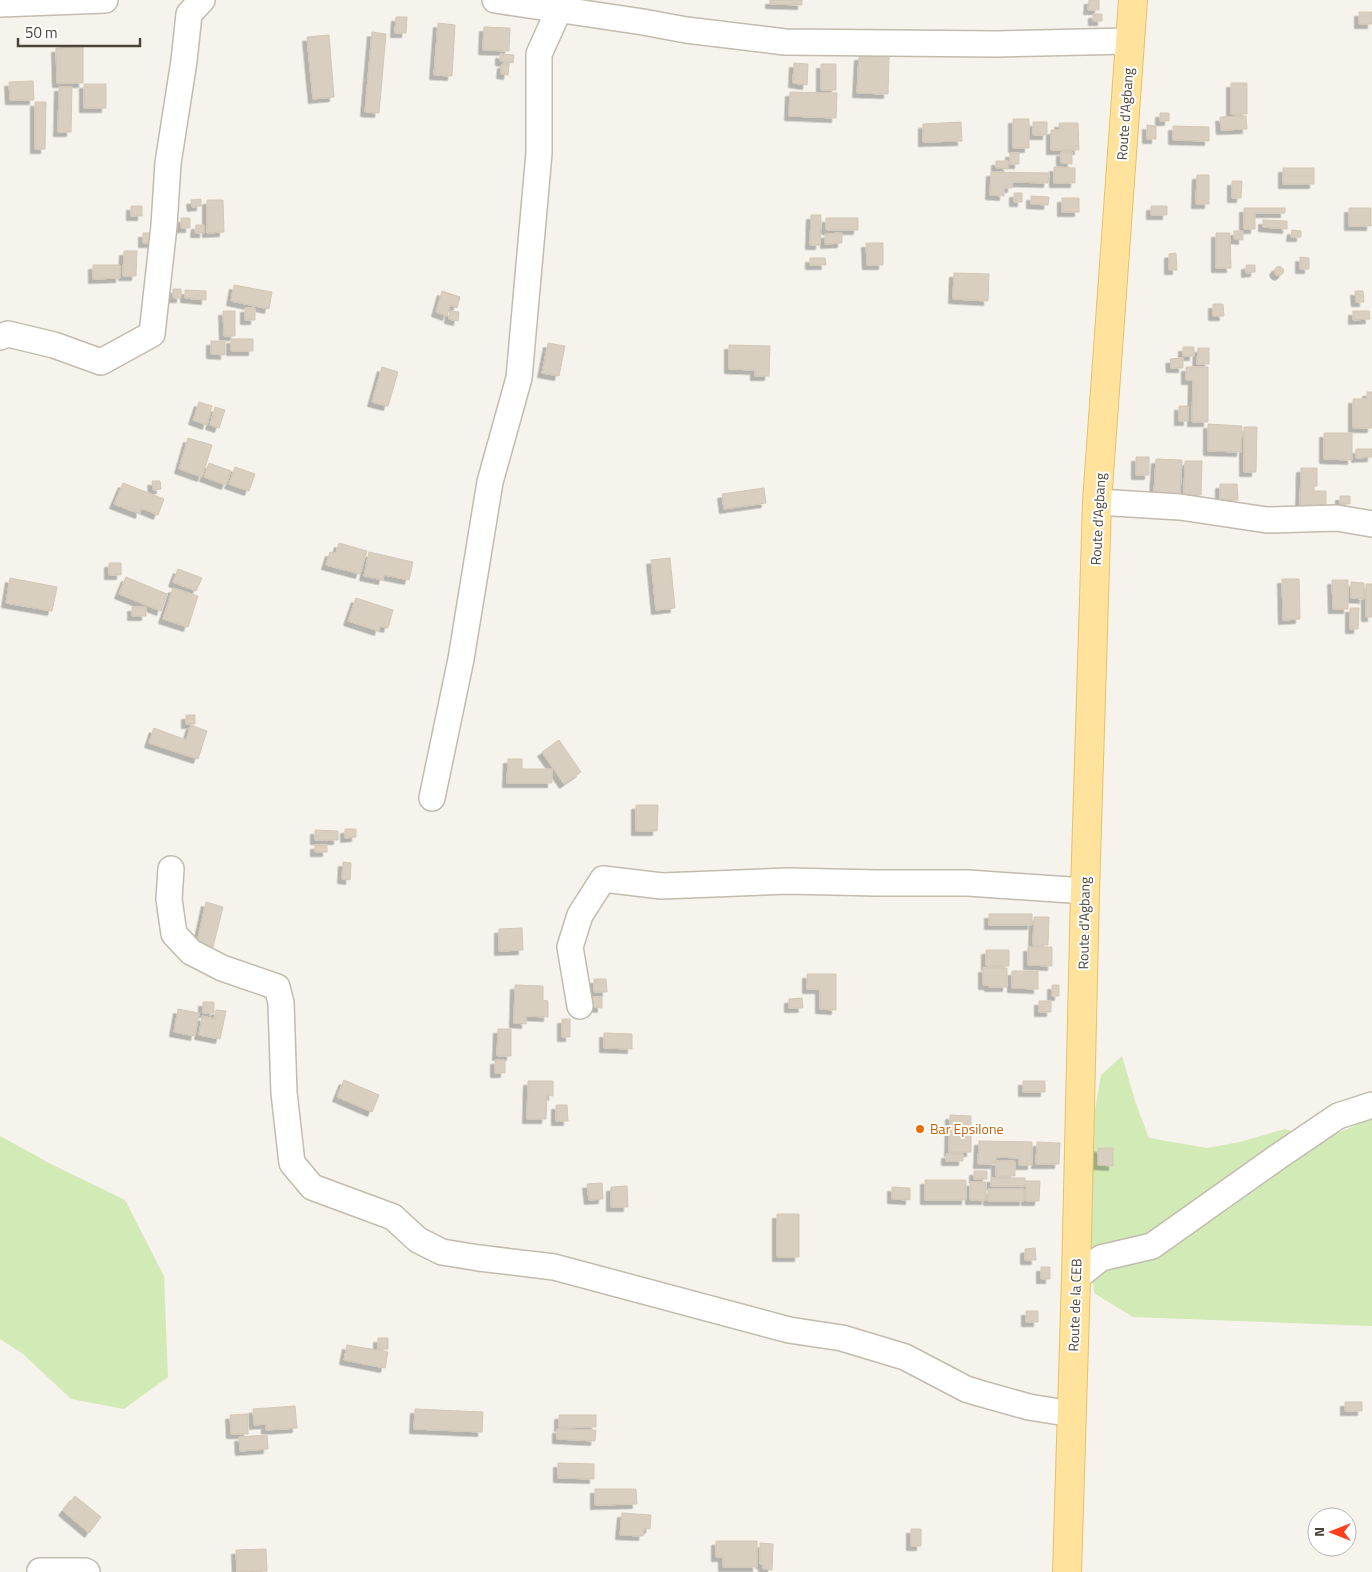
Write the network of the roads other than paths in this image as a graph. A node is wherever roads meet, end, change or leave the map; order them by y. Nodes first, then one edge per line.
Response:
1 (105, 0) edge
2 (202, 0) edge
3 (495, 0) edge
4 (1134, 0) edge
5 (0, 4) edge
6 (561, 10) junction
7 (1130, 41) junction
8 (0, 337) edge
9 (1097, 502) junction
10 (1372, 524) edge
11 (432, 798) dead end
12 (171, 869) dead end
13 (1085, 891) junction
14 (580, 1006) dead end
15 (1082, 1038) joint
16 (1372, 1105) edge
17 (1076, 1278) junction
18 (1072, 1414) junction
19 (40, 1571) edge
20 (87, 1572) edge
21 (1067, 1572) edge

1 - 5 street
2 - 8 street
3 - 6 street
4 - 7 main road, Route d'Agbang
6 - 7 street
6 - 11 street
7 - 9 main road, Route d'Agbang
9 - 10 street
9 - 13 main road, Route d'Agbang
12 - 18 street
13 - 14 street
13 - 15 main road, Route d'Agbang
15 - 17 main road, Route de la CEB
16 - 17 street
17 - 18 main road, Route de la CEB
18 - 21 main road, Route de la CEB
19 - 20 street

